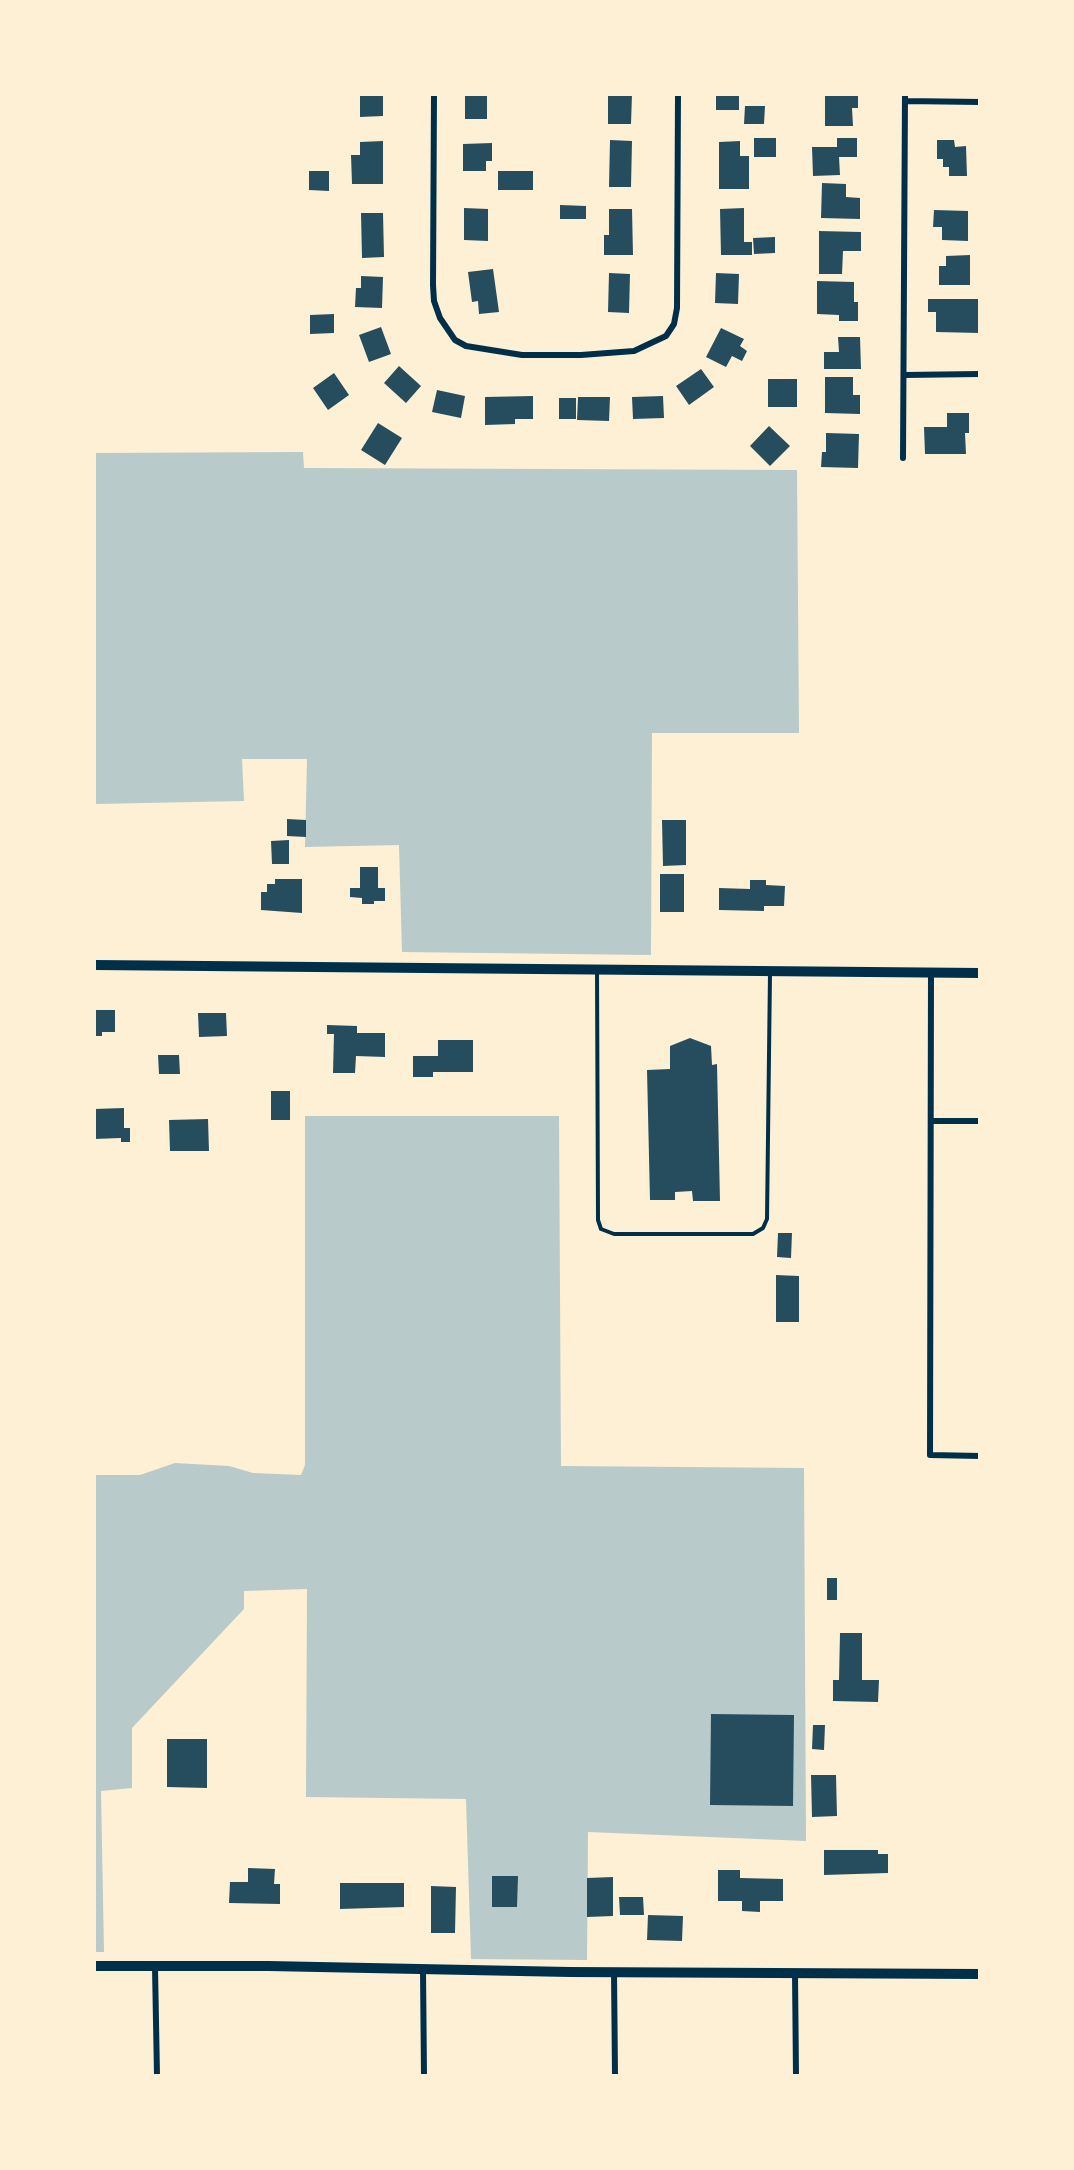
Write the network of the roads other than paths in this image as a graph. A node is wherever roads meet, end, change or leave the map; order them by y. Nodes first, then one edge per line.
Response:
1 (434, 94) edge
2 (678, 94) edge
3 (905, 98) edge
4 (980, 102) edge
5 (980, 374) edge
6 (903, 375) junction
7 (903, 458) dead end
8 (94, 965) edge
9 (597, 970) junction
10 (770, 970) junction
11 (931, 972) junction
12 (980, 973) edge
13 (931, 1121) junction
14 (980, 1121) edge
15 (980, 1456) edge
16 (94, 1966) edge
17 (155, 1966) junction
18 (423, 1970) junction
19 (614, 1971) junction
20 (795, 1973) junction
21 (980, 1974) edge
22 (157, 2076) edge
23 (424, 2076) edge
24 (615, 2076) edge
25 (796, 2076) edge

1 - 2 street
3 - 4 street
3 - 6 street
5 - 6 street
6 - 7 street
8 - 9 street
9 - 10 street
9 - 10 lane
10 - 11 street
11 - 12 street
11 - 13 street
13 - 14 street
13 - 15 street
16 - 17 street
17 - 18 street
17 - 22 street
18 - 19 street
18 - 23 street
19 - 20 street
19 - 24 street
20 - 21 street
20 - 25 street

